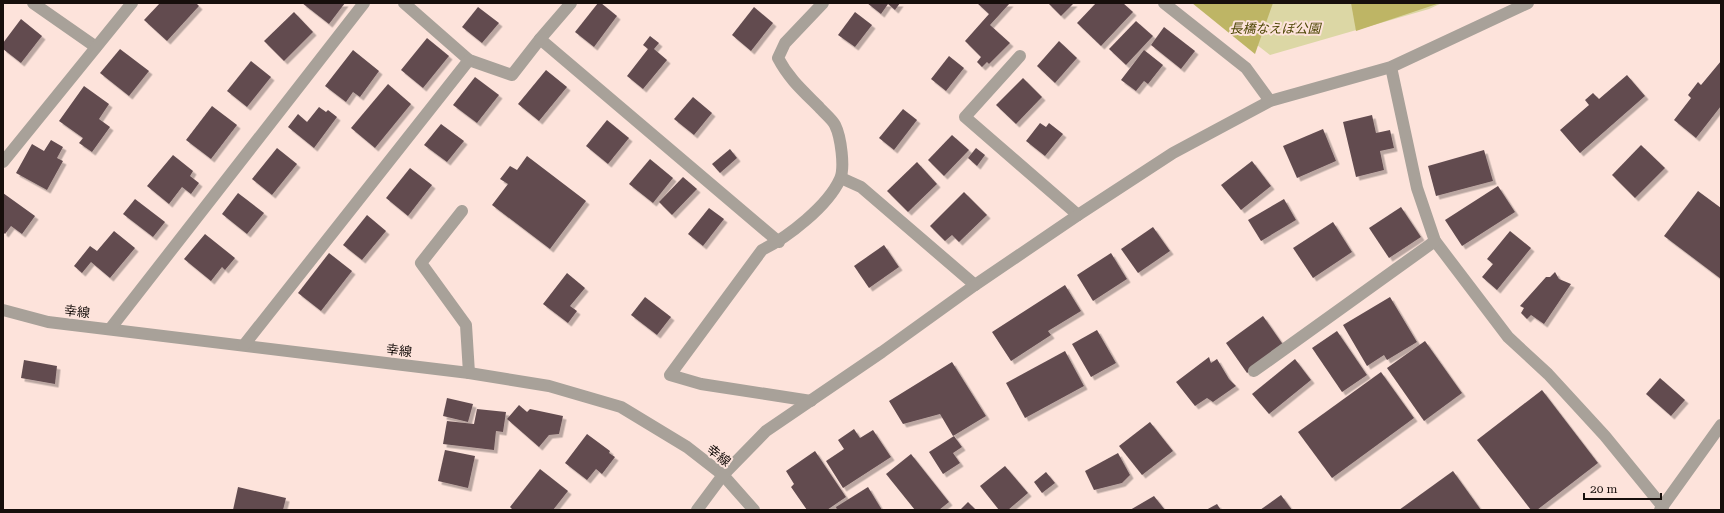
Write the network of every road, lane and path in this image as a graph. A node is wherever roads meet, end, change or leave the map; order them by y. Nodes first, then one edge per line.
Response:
1 (33, 3) edge
2 (132, 3) edge
3 (364, 3) edge
4 (404, 3) edge
5 (571, 3) edge
6 (823, 3) edge
7 (1164, 3) edge
8 (1528, 3) edge
9 (540, 39) junction
10 (96, 47) junction
11 (1020, 56) dead end
12 (469, 60) junction
13 (1390, 67) junction
14 (1270, 101) junction
15 (3, 162) edge
16 (841, 178) junction
17 (462, 211) dead end
18 (1078, 215) junction
19 (1435, 241) junction
20 (779, 242) junction
21 (974, 285) junction
22 (3, 310) edge
23 (110, 330) junction
24 (244, 345) junction
25 (1254, 371) dead end
26 (469, 373) junction
27 (811, 401) junction
28 (1721, 425) edge
29 (723, 475) junction
30 (1662, 508) edge
31 (697, 510) edge
32 (754, 510) edge

1 - 10 street
2 - 10 street
3 - 23 street
4 - 12 street
5 - 9 street
6 - 16 street
7 - 14 street
8 - 13 street
9 - 12 street
9 - 20 street
10 - 15 street
11 - 18 street
12 - 24 street
13 - 14 street
13 - 19 street
14 - 18 street
16 - 20 street
16 - 21 street
17 - 26 street
18 - 21 street
19 - 25 street
19 - 30 street
20 - 27 street
21 - 27 street
22 - 23 street, 幸線
23 - 24 street, 幸線
24 - 26 street, 幸線
26 - 29 street, 幸線
27 - 29 street
28 - 30 street
29 - 31 street
29 - 32 street, 幸線

